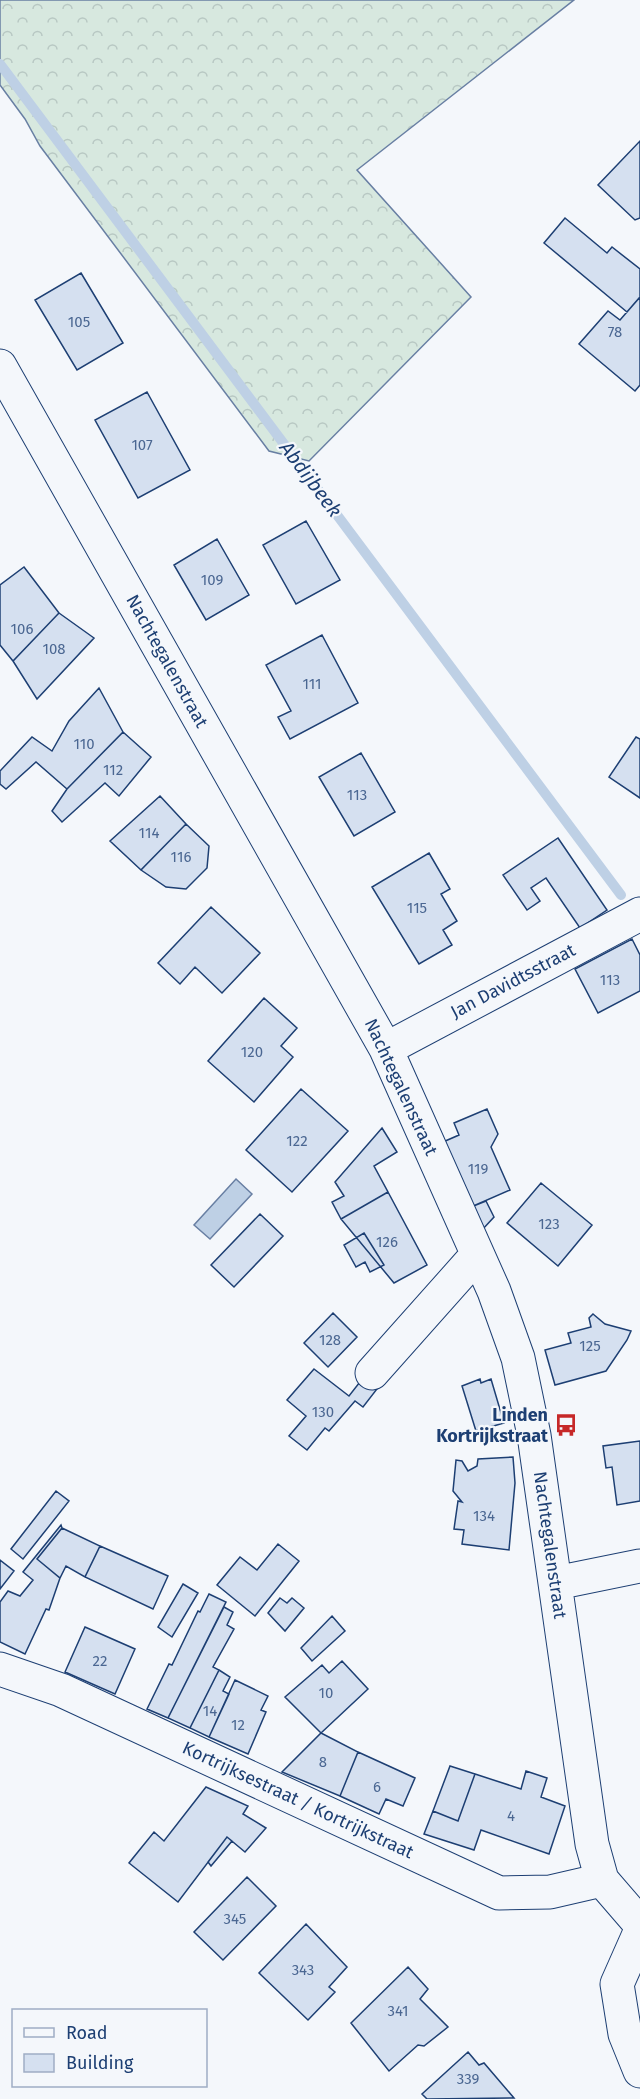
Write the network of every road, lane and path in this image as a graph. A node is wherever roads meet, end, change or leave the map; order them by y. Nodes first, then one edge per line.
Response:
1 (0, 366) edge
2 (640, 914) edge
3 (386, 1048) junction
4 (477, 1256) junction
5 (372, 1373) dead end
6 (640, 1566) edge
7 (556, 1583) junction
8 (0, 1668) edge
9 (602, 1880) junction
10 (640, 1924) edge
11 (640, 1932) edge
12 (640, 2071) edge

1 - 3 street, Nachtegalenstraat
2 - 3 street, Jan Davidtsstraat
3 - 4 street, Nachtegalenstraat
4 - 5 street
4 - 7 street, Nachtegalenstraat
6 - 7 street
7 - 9 street, Nachtegalenstraat
8 - 9 street, Kortrijksestraat / Kortrijkstraat
9 - 10 street
11 - 12 street

